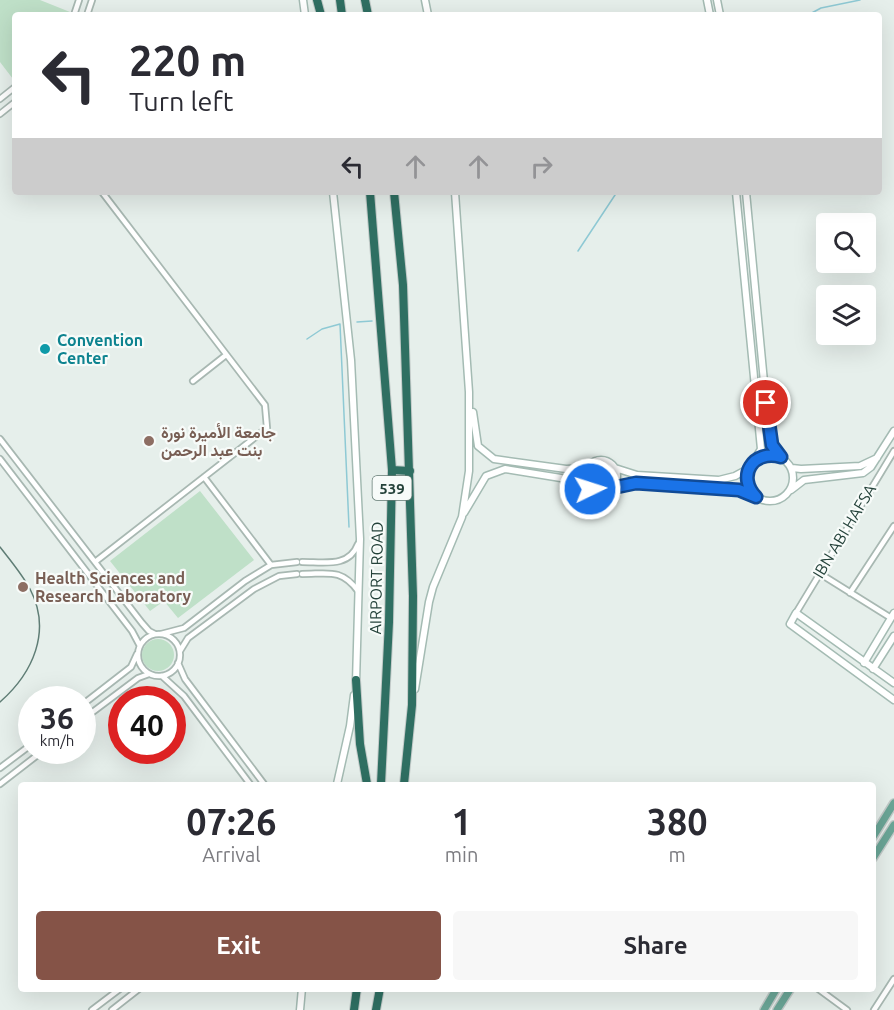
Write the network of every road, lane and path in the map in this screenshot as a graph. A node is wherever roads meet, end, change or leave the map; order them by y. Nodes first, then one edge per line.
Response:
1 (12, 89) edge
2 (0, 99) edge
3 (12, 104) edge
4 (0, 114) edge
5 (104, 195) edge
6 (333, 195) edge
7 (368, 195) edge
8 (394, 195) edge
9 (455, 195) edge
10 (736, 195) edge
11 (746, 195) edge
12 (226, 355) junction
13 (193, 381) dead end
14 (470, 392) junction
15 (894, 431) edge
16 (0, 439) edge
17 (894, 451) edge
18 (781, 457) junction
19 (878, 458) junction
20 (0, 459) edge
21 (753, 462) junction
22 (587, 468) junction
23 (615, 468) junction
24 (792, 468) junction
25 (749, 469) junction
26 (392, 470) junction
27 (410, 471) junction
28 (204, 477) junction
29 (587, 484) junction
30 (612, 488) junction
31 (791, 491) junction
32 (756, 497) junction
33 (462, 517) junction
34 (894, 526) edge
35 (360, 539) junction
36 (95, 562) junction
37 (270, 565) junction
38 (819, 573) junction
39 (359, 593) junction
40 (850, 593) junction
41 (796, 613) junction
42 (892, 615) edge
43 (158, 634) junction
44 (894, 636) edge
45 (139, 649) junction
46 (180, 651) junction
47 (178, 663) junction
48 (864, 663) junction
49 (873, 669) junction
50 (149, 674) junction
51 (162, 676) junction
52 (356, 680) junction
53 (894, 682) edge
54 (96, 694) edge
55 (894, 700) edge
56 (412, 705) junction
57 (96, 710) edge
58 (18, 754) edge
59 (26, 764) edge
60 (0, 768) edge
61 (248, 782) edge
62 (262, 782) edge
63 (337, 782) edge
64 (367, 782) edge
65 (381, 782) edge
66 (404, 782) edge
67 (0, 784) edge
68 (894, 803) edge
69 (894, 825) edge
70 (876, 832) edge
71 (876, 853) edge
72 (894, 979) edge
73 (116, 992) edge
74 (135, 992) edge
75 (302, 992) edge
76 (356, 992) edge
77 (379, 992) edge
78 (775, 992) edge
79 (788, 992) edge
80 (822, 992) edge
81 (839, 1004) junction
82 (92, 1010) edge
83 (112, 1010) edge
84 (300, 1010) edge
85 (353, 1010) edge
86 (376, 1010) edge
87 (764, 1010) edge
88 (777, 1010) edge
89 (836, 1010) edge
90 (847, 1010) edge
91 (874, 1010) edge

1 - 2 street
3 - 4 street
5 - 12 street
6 - 35 street
7 - 26 highway, AIRPORT ROAD / 539
8 - 27 highway, 539
9 - 14 street
10 - 21 street
11 - 18 street
12 - 13 street
12 - 28 street
14 - 22 street
14 - 33 street
15 - 19 street
16 - 36 street
17 - 38 street, IBN ABI HAFSA
18 - 21 street
18 - 24 street
19 - 24 street
19 - 31 street
20 - 45 street
21 - 25 street
22 - 23 street
22 - 29 street
23 - 25 street
23 - 30 street
24 - 31 street
25 - 32 street
26 - 27 highway
26 - 65 highway, AIRPORT ROAD / 539
27 - 56 highway, 539
28 - 36 street
28 - 37 street
29 - 30 street
29 - 33 street
30 - 32 street
31 - 32 street
33 - 56 street
34 - 40 street
35 - 37 street
35 - 39 street
36 - 43 street
37 - 43 street
38 - 40 street
38 - 41 street, IBN ABI HAFSA
39 - 46 street
39 - 52 street
40 - 42 street
41 - 48 street
41 - 55 street
42 - 48 street
43 - 45 street
43 - 46 street
44 - 49 street
45 - 50 street
45 - 54 street
46 - 47 street
47 - 51 street
47 - 62 street
48 - 49 street
49 - 53 street
50 - 51 street
50 - 57 street
51 - 61 street
52 - 63 street
52 - 64 highway
56 - 66 highway, 539
58 - 60 street
59 - 67 street
68 - 70 main road
69 - 71 main road
72 - 91 street
73 - 82 street
74 - 83 street
75 - 84 street
76 - 85 highway
77 - 86 highway
78 - 87 main road
79 - 88 main road
80 - 81 street
81 - 89 street
81 - 90 street

